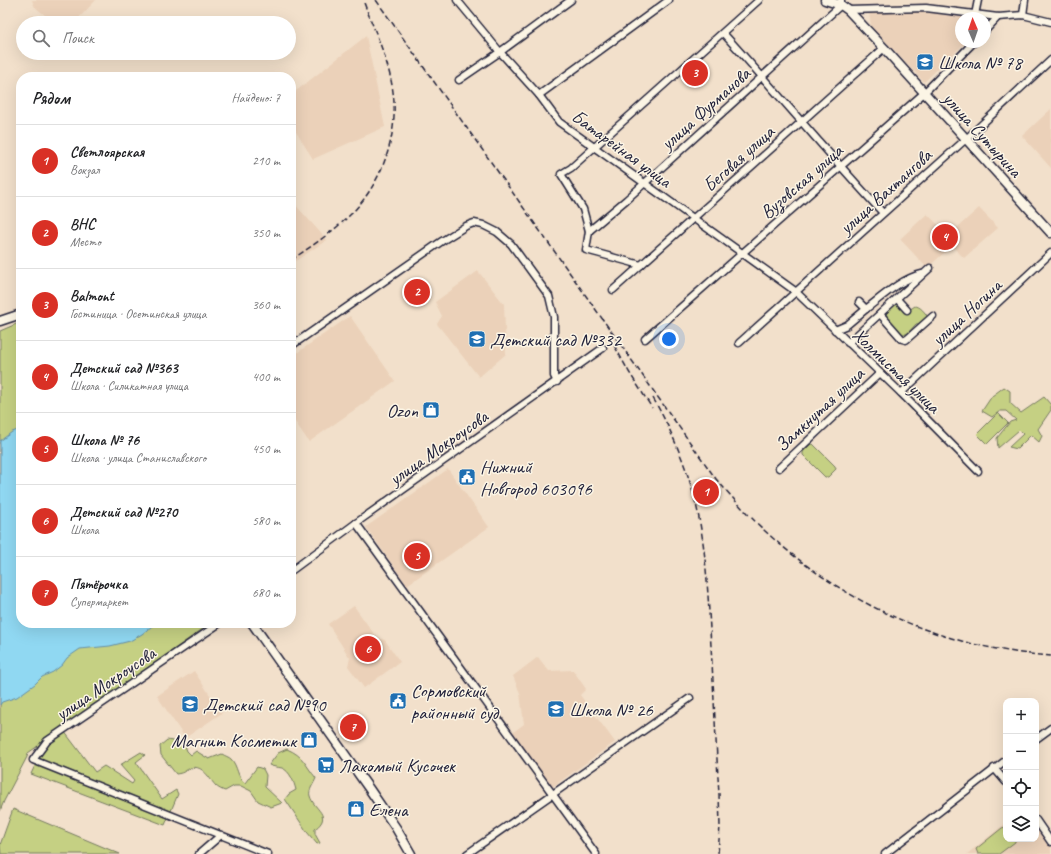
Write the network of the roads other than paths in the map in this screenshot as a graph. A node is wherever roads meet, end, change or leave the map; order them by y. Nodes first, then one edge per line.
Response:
1 (457, 0) edge
2 (571, 0) edge
3 (670, 0) edge
4 (759, 0) edge
5 (825, 0) edge
6 (927, 0) edge
7 (978, 0) edge
8 (1025, 0) edge
9 (841, 3) edge
10 (926, 8) junction
11 (848, 10) junction
12 (955, 12) edge
13 (976, 12) edge
14 (1023, 15) junction
15 (991, 16) edge
16 (998, 17) junction
17 (1051, 22) edge
18 (991, 25) edge
19 (723, 33) junction
20 (884, 48) junction
21 (968, 48) edge
22 (500, 52) junction
23 (1051, 60) edge
24 (763, 76) junction
25 (459, 80) dead end
26 (924, 93) junction
27 (538, 95) junction
28 (801, 122) junction
29 (966, 139) junction
30 (594, 147) junction
31 (840, 166) junction
32 (645, 183) junction
33 (883, 213) junction
34 (694, 218) junction
35 (588, 231) junction
36 (1051, 233) edge
37 (742, 252) junction
38 (1051, 253) edge
39 (641, 265) junction
40 (930, 268) dead end
41 (923, 274) junction
42 (613, 290) dead end
43 (795, 291) junction
44 (897, 298) junction
45 (859, 302) dead end
46 (866, 309) junction
47 (907, 310) dead end
48 (880, 314) junction
49 (16, 316) edge
50 (933, 316) dead end
51 (0, 322) edge
52 (835, 330) junction
53 (644, 339) dead end
54 (296, 343) edge
55 (739, 343) dead end
56 (848, 343) junction
57 (604, 348) dead end
58 (880, 373) junction
59 (557, 382) junction
60 (901, 393) junction
61 (779, 468) dead end
62 (978, 471) dead end
63 (356, 523) junction
64 (296, 567) edge
65 (213, 628) edge
66 (256, 628) edge
67 (690, 698) dead end
68 (1051, 728) edge
69 (1039, 737) edge
70 (1003, 762) edge
71 (994, 768) junction
72 (1003, 778) edge
73 (552, 794) junction
74 (1039, 824) edge
75 (396, 828) junction
76 (221, 835) junction
77 (1051, 842) edge
78 (199, 854) edge
79 (268, 854) edge
80 (411, 854) edge
81 (417, 854) edge
82 (467, 854) edge
83 (596, 854) edge
84 (885, 854) edge

1 - 22 street, Батарейная улица
2 - 22 street
3 - 27 street
4 - 19 street
5 - 9 main road, улица Сутырина
6 - 10 street
7 - 13 street
8 - 14 street
9 - 11 main road, улица Сутырина
9 - 24 street, улица Фурманова
10 - 11 street
10 - 12 street
11 - 20 main road, улица Сутырина
14 - 16 street
14 - 17 street
15 - 16 street
16 - 18 street
19 - 24 street
19 - 30 street
20 - 26 main road, улица Сутырина
20 - 28 street, Беговая улица
21 - 26 street, Вузовская улица
22 - 25 street
22 - 27 street, Батарейная улица
23 - 29 street, улица Вахтангова
24 - 28 street
24 - 32 street, улица Фурманова
26 - 29 main road, улица Сутырина
26 - 31 street, Вузовская улица
27 - 30 street, Батарейная улица
28 - 31 street
28 - 34 street, Беговая улица
29 - 33 street, улица Вахтангова
29 - 36 main road, улица Сутырина
30 - 32 street, Батарейная улица
30 - 35 street
31 - 33 street
31 - 37 street, Вузовская улица
32 - 34 street, Батарейная улица
32 - 35 street, улица Фурманова
33 - 43 street, улица Вахтангова
34 - 37 street, Батарейная улица
34 - 39 street, Беговая улица
35 - 39 street
37 - 43 street, Батарейная улица
37 - 53 street, Вузовская улица
38 - 60 street, улица Ногина
39 - 42 street, Беговая улица
40 - 41 street
41 - 44 street
41 - 46 street
43 - 52 street, Холмистая улица
43 - 55 street, улица Вахтангова
44 - 47 street
44 - 48 street
45 - 46 street
46 - 52 street
48 - 50 street
48 - 56 street
49 - 51 main road
52 - 56 street, Холмистая улица
54 - 59 street
56 - 58 street, Холмистая улица
57 - 59 street, улица Мокроусова
58 - 60 street, Холмистая улица
58 - 61 street, Замкнутая улица
59 - 63 street, улица Мокроусова
60 - 62 street, Холмистая улица
63 - 64 street, улица Мокроусова
63 - 73 street
65 - 76 street, улица Мокроусова
66 - 75 main road
67 - 73 street
68 - 69 street
70 - 71 street
71 - 72 street
71 - 84 street
73 - 82 street
73 - 83 street
74 - 77 street
75 - 80 main road
75 - 81 main road
76 - 78 street
76 - 79 street

